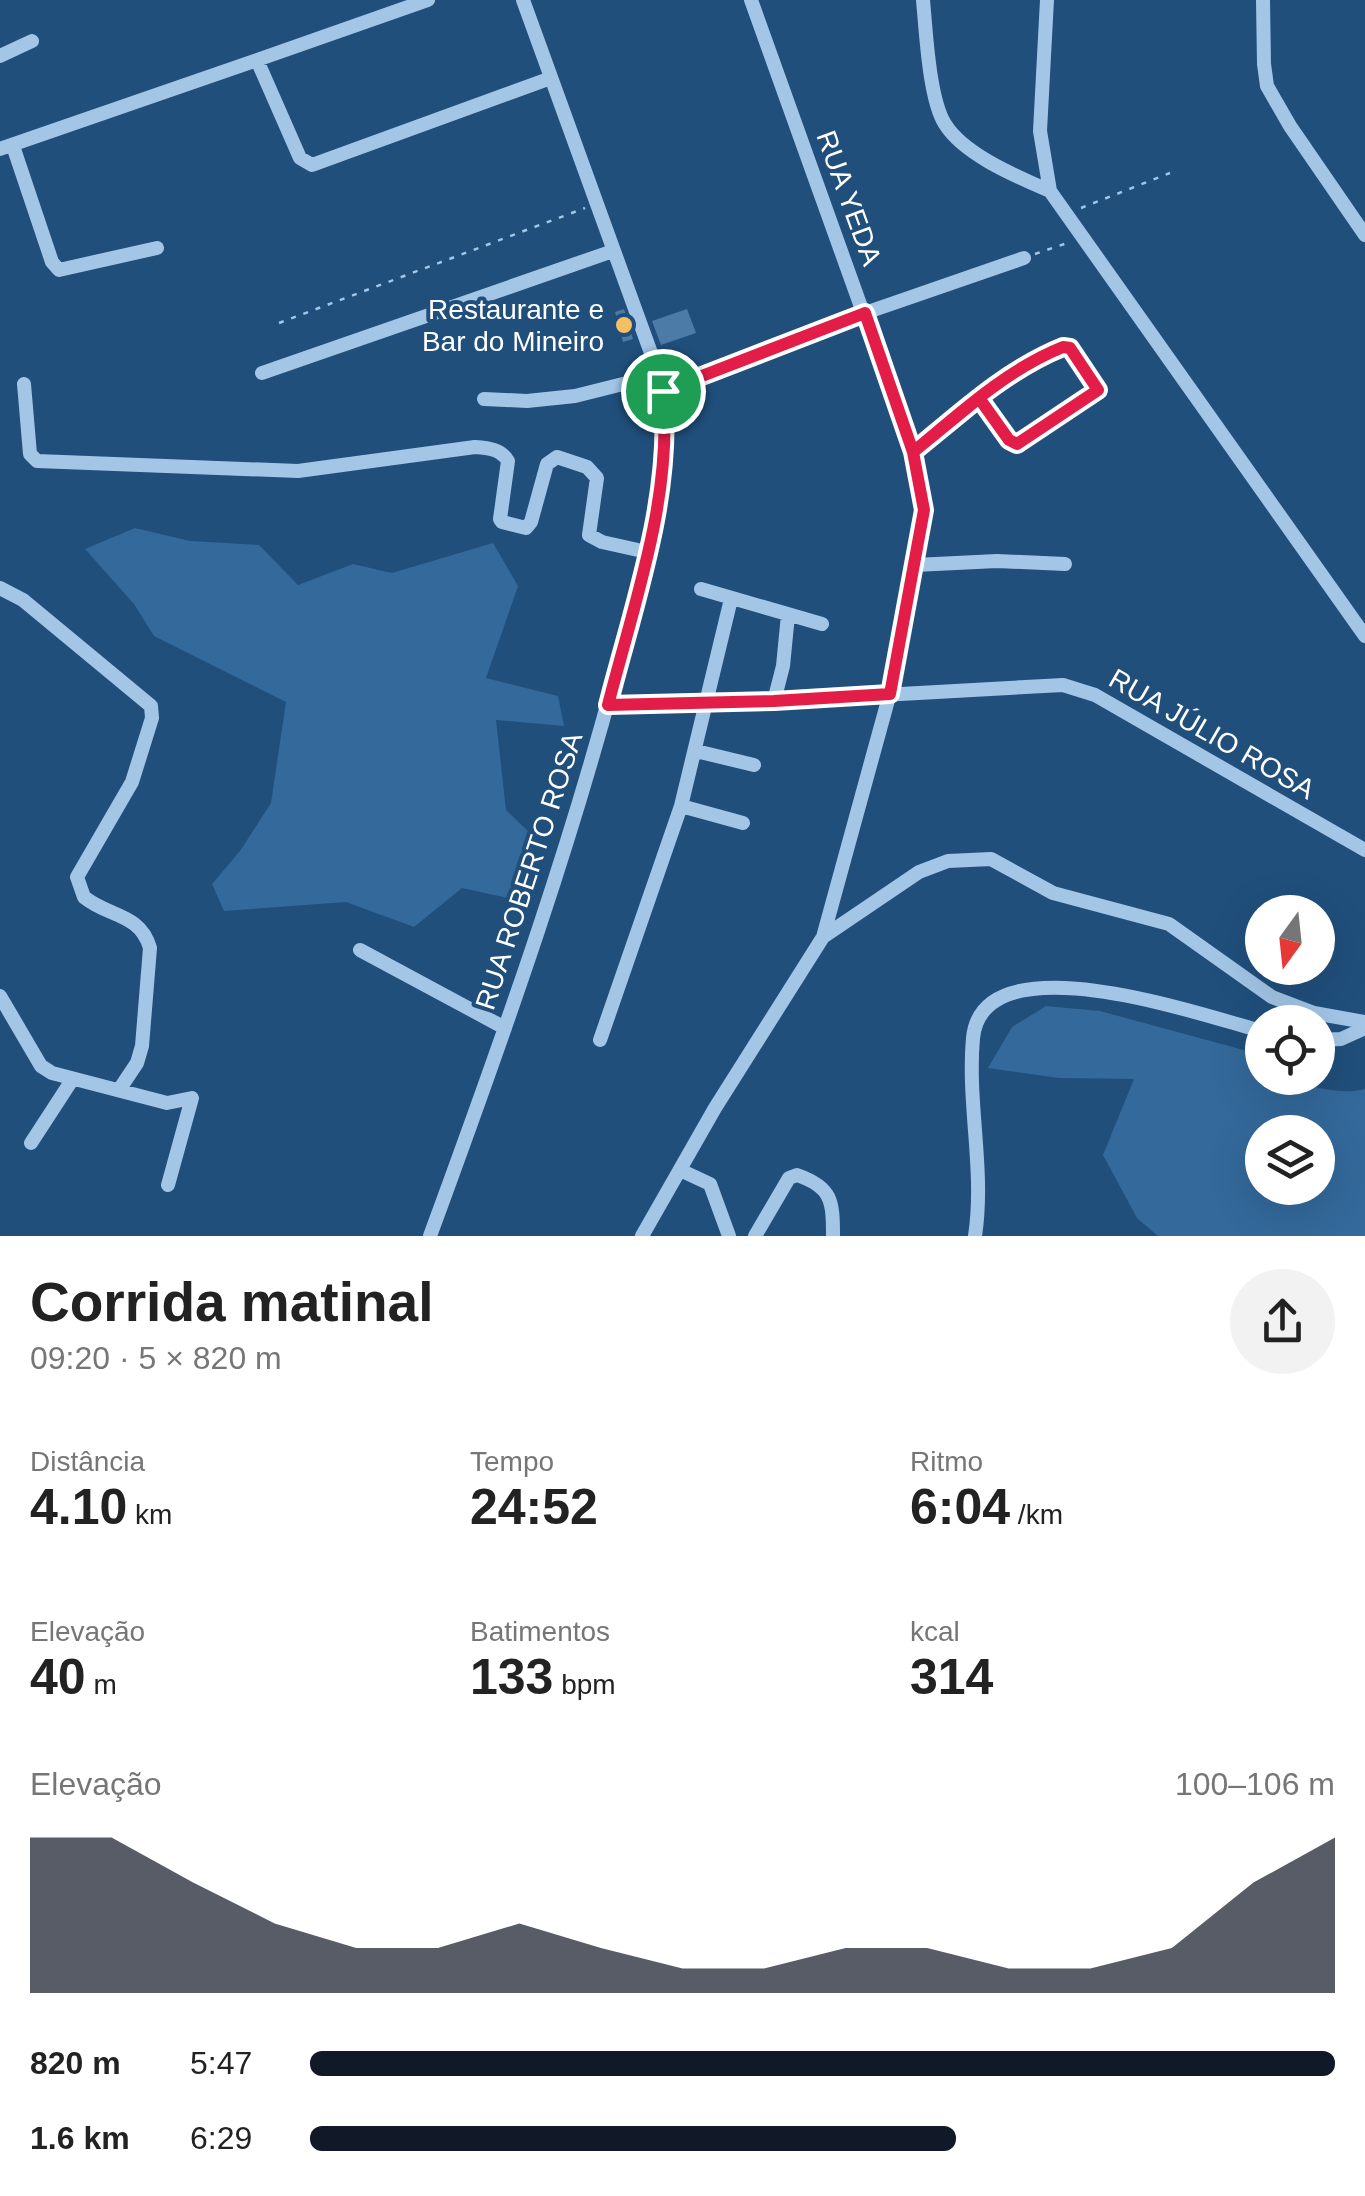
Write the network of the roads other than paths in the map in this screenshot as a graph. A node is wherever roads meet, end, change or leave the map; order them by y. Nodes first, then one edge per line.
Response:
1 (428, 0) edge
2 (523, 0) edge
3 (751, 0) edge
4 (923, 0) edge
5 (1047, 0) edge
6 (1263, 0) edge
7 (32, 41) dead end
8 (0, 56) edge
9 (258, 60) junction
10 (551, 78) junction
11 (6, 148) edge
12 (1050, 191) junction
13 (1365, 235) edge
14 (156, 248) dead end
15 (613, 251) junction
16 (1024, 258) road end
17 (865, 313) junction
18 (262, 373) dead end
19 (659, 374) junction
20 (24, 384) dead end
21 (663, 391) junction
22 (979, 398) junction
23 (484, 399) dead end
24 (913, 452) junction
25 (646, 552) junction
26 (1065, 564) dead end
27 (914, 565) junction
28 (0, 588) edge
29 (701, 590) dead end
30 (731, 599) junction
31 (788, 615) junction
32 (822, 624) dead end
33 (1365, 636) edge
34 (890, 694) junction
35 (774, 701) junction
36 (706, 702) junction
37 (608, 705) junction
38 (696, 750) junction
39 (754, 764) dead end
40 (681, 806) junction
41 (742, 823) dead end
42 (1365, 850) edge
43 (823, 937) junction
44 (360, 950) dead end
45 (0, 996) edge
46 (1365, 1025) edge
47 (1245, 1027) edge
48 (505, 1028) junction
49 (1335, 1039) edge
50 (600, 1040) dead end
51 (72, 1080) junction
52 (119, 1090) junction
53 (31, 1143) dead end
54 (680, 1170) junction
55 (168, 1185) dead end
56 (430, 1236) edge
57 (642, 1236) edge
58 (729, 1236) edge
59 (755, 1236) edge
60 (833, 1236) edge
61 (975, 1236) edge

1 - 9 street
2 - 10 street, RUA ROBERTO ROSA
3 - 17 street, RUA YEDA
4 - 12 street
5 - 12 street
6 - 13 street
7 - 8 street
9 - 10 street
9 - 11 street
10 - 15 street, RUA ROBERTO ROSA
11 - 14 street
12 - 33 street
15 - 18 street
15 - 19 street, RUA ROBERTO ROSA
16 - 17 street
17 - 21 street
17 - 24 street, RUA YEDA
19 - 21 street, RUA ROBERTO ROSA
19 - 23 street
20 - 25 street
21 - 25 street, RUA ROBERTO ROSA
22 - 22 street
22 - 24 street
24 - 27 street, RUA YEDA
25 - 37 street, RUA ROBERTO ROSA
26 - 27 street
27 - 34 street, RUA YEDA
28 - 52 street
29 - 30 street
30 - 31 street
30 - 36 street
31 - 32 street
31 - 35 street
34 - 35 street, RUA JÚLIO ROSA
34 - 42 street, RUA JÚLIO ROSA
34 - 43 street, RUA YEDA
35 - 36 street, RUA JÚLIO ROSA
36 - 37 street, RUA JÚLIO ROSA
36 - 38 street
37 - 48 street, RUA ROBERTO ROSA
38 - 39 street
38 - 40 street
40 - 41 street
40 - 50 street
43 - 46 street
43 - 54 street
44 - 48 street
45 - 51 street
46 - 49 street
47 - 61 street
48 - 56 street, RUA ROBERTO ROSA
51 - 52 street
51 - 53 street
52 - 55 street
54 - 57 street
54 - 58 street
59 - 60 street

